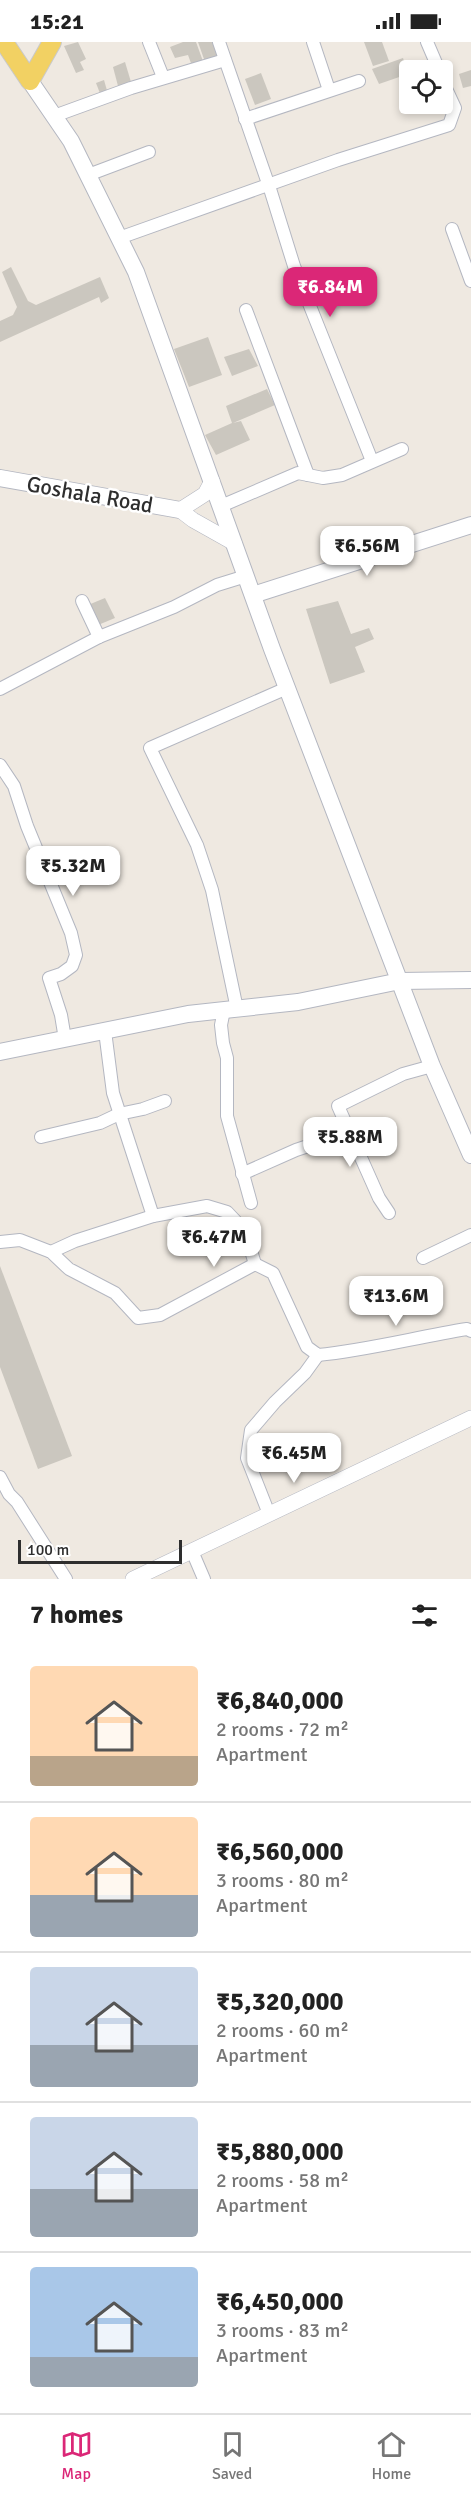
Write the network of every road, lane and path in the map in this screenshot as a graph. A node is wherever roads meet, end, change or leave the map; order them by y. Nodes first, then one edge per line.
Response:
1 (3, 42) edge
2 (52, 42) edge
3 (149, 42) edge
4 (219, 42) edge
5 (313, 42) edge
6 (427, 42) edge
7 (225, 60) junction
8 (434, 60) edge
9 (163, 78) junction
10 (30, 81) junction
11 (359, 81) dead end
12 (329, 90) junction
13 (453, 114) edge
14 (54, 116) junction
15 (244, 119) junction
16 (148, 152) dead end
17 (88, 175) junction
18 (268, 183) junction
19 (452, 229) dead end
20 (119, 238) junction
21 (471, 281) edge
22 (246, 310) dead end
23 (402, 449) dead end
24 (372, 460) junction
25 (308, 475) junction
26 (0, 478) edge
27 (212, 481) junction
28 (221, 506) junction
29 (180, 510) junction
30 (471, 525) edge
31 (234, 543) junction
32 (246, 576) junction
33 (253, 595) junction
34 (82, 601) dead end
35 (99, 637) junction
36 (287, 688) junction
37 (0, 689) edge
38 (0, 765) edge
39 (471, 980) edge
40 (400, 981) junction
41 (231, 1010) junction
42 (105, 1031) junction
43 (65, 1039) junction
44 (0, 1052) edge
45 (432, 1066) junction
46 (165, 1101) dead end
47 (119, 1114) junction
48 (41, 1137) dead end
49 (320, 1142) dead end
50 (471, 1155) edge
51 (242, 1174) junction
52 (251, 1203) dead end
53 (389, 1213) dead end
54 (153, 1216) junction
55 (471, 1235) edge
56 (0, 1242) edge
57 (51, 1252) junction
58 (423, 1258) dead end
59 (255, 1264) junction
60 (471, 1331) edge
61 (318, 1355) junction
62 (471, 1418) edge
63 (0, 1477) edge
64 (269, 1514) junction
65 (192, 1551) junction
66 (66, 1579) edge
67 (133, 1579) edge
68 (204, 1579) edge

1 - 10 main road
2 - 10 main road
3 - 9 street
4 - 7 street
5 - 12 street
6 - 8 street
7 - 9 street
7 - 15 street
9 - 14 street
10 - 14 main road
11 - 12 street
12 - 15 street
13 - 18 street
14 - 17 main road
15 - 18 street
16 - 17 street
17 - 20 main road
18 - 20 street
18 - 24 street
19 - 21 street
20 - 27 main road
22 - 25 street
23 - 24 street
24 - 25 street
25 - 28 street
26 - 29 main road, Goshala Road
27 - 28 main road
27 - 29 street
28 - 31 main road
29 - 31 street
30 - 33 main road
31 - 32 main road
32 - 33 main road
32 - 35 street
33 - 36 main road
34 - 35 street
35 - 37 street
36 - 40 main road
36 - 41 street
38 - 43 street
39 - 40 main road
40 - 41 main road
40 - 45 main road
41 - 42 main road
41 - 51 street
42 - 43 main road
42 - 47 street
43 - 44 main road
45 - 50 main road
45 - 53 street
46 - 47 street
47 - 48 street
47 - 54 street
49 - 51 street
51 - 52 street
54 - 57 street
54 - 59 street
55 - 58 street
56 - 57 street
57 - 59 street
59 - 61 street
60 - 61 street
61 - 64 street
62 - 64 street
63 - 66 street
64 - 65 street
65 - 67 street
65 - 68 street

